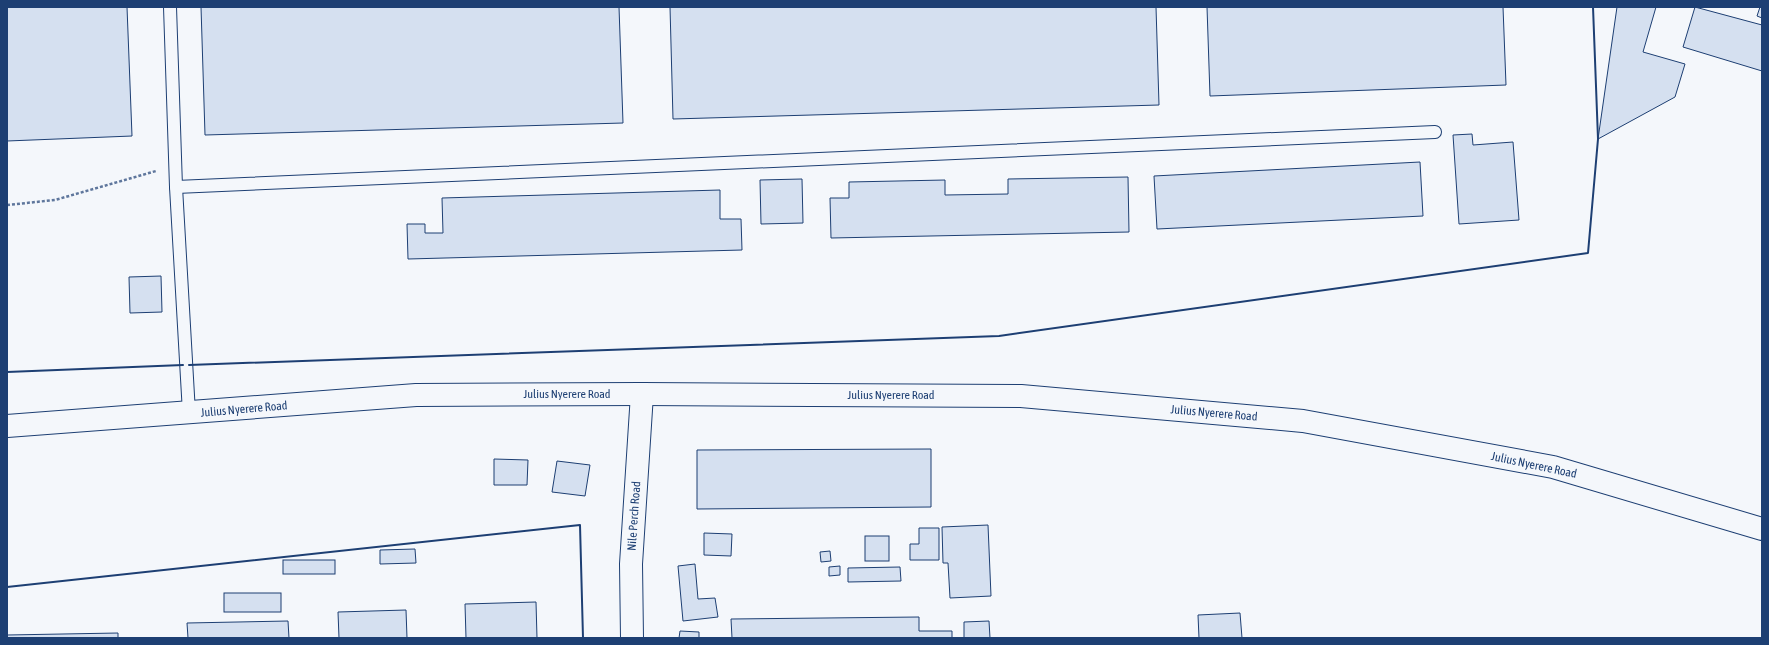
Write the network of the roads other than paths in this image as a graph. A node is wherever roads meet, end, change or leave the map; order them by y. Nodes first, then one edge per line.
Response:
1 (170, 7) edge
2 (1435, 132) dead end
3 (176, 187) junction
4 (642, 394) junction
5 (189, 413) junction
6 (7, 426) edge
7 (1762, 529) edge
8 (632, 638) edge

1 - 3 lane
2 - 3 lane
3 - 5 lane
4 - 5 main road, Julius Nyerere Road
4 - 7 main road, Julius Nyerere Road
4 - 8 main road, Nile Perch Road
5 - 6 main road, Julius Nyerere Road

